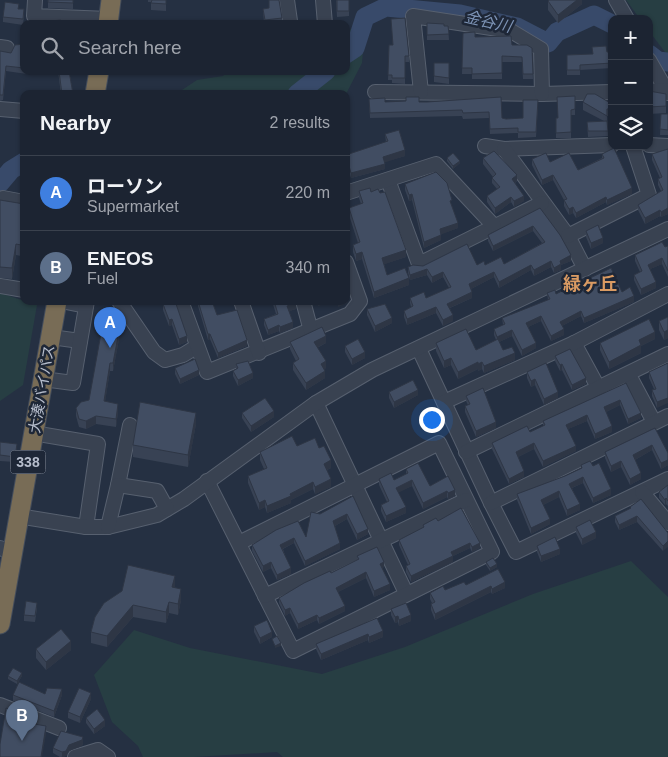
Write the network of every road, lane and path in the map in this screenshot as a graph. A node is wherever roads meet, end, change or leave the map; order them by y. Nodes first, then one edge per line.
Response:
1 (35, 0) edge
2 (111, 0) edge
3 (287, 0) edge
4 (322, 0) edge
5 (616, 0) edge
6 (625, 15) edge
7 (93, 20) edge
8 (108, 20) edge
9 (290, 20) edge
10 (324, 20) edge
11 (653, 67) edge
12 (98, 75) edge
13 (96, 90) edge
14 (653, 91) edge
15 (375, 92) dead end
16 (421, 92) junction
17 (608, 92) edge
18 (667, 92) edge
19 (542, 94) junction
20 (0, 109) edge
21 (20, 111) edge
22 (608, 145) edge
23 (653, 145) edge
24 (485, 146) dead end
25 (668, 146) edge
26 (504, 149) junction
27 (633, 150) edge
28 (388, 180) junction
29 (350, 192) edge
30 (3, 198) edge
31 (20, 201) edge
32 (542, 203) junction
33 (494, 226) junction
34 (666, 232) edge
35 (568, 236) junction
36 (585, 269) junction
37 (350, 273) edge
38 (0, 286) edge
39 (20, 289) edge
40 (668, 294) edge
41 (58, 305) edge
42 (86, 305) edge
43 (122, 305) edge
44 (182, 305) edge
45 (242, 305) edge
46 (304, 305) edge
47 (311, 331) junction
48 (51, 337) junction
49 (80, 341) junction
50 (574, 343) junction
51 (196, 347) junction
52 (419, 349) junction
53 (259, 353) junction
54 (668, 354) edge
55 (629, 374) junction
56 (43, 379) junction
57 (598, 389) junction
58 (316, 402) junction
59 (444, 402) junction
60 (668, 416) edge
61 (654, 422) junction
62 (130, 424) dead end
63 (34, 433) junction
64 (466, 452) junction
65 (668, 479) edge
66 (207, 481) junction
67 (118, 485) junction
68 (355, 486) junction
69 (642, 492) junction
70 (466, 500) junction
71 (490, 503) junction
72 (167, 509) junction
73 (18, 516) junction
74 (668, 523) edge
75 (86, 527) junction
76 (108, 527) junction
77 (380, 540) junction
78 (239, 543) junction
79 (6, 550) edge
80 (406, 593) junction
81 (265, 596) junction
82 (0, 624) edge
83 (0, 705) edge
84 (59, 728) dead end
85 (75, 757) edge
86 (108, 757) edge

1 - 7 street
2 - 8 highway
3 - 9 street
4 - 10 street
5 - 6 street
11 - 18 street
12 - 13 highway
14 - 18 street
15 - 16 street
16 - 19 street
16 - 19 street
17 - 19 street
20 - 21 street
22 - 26 street
23 - 25 street
24 - 26 street
26 - 32 street
27 - 35 street
28 - 29 street
28 - 33 street
28 - 33 street
30 - 31 street
32 - 33 street
32 - 35 street
34 - 36 street
35 - 36 street
36 - 52 street
37 - 47 street
38 - 39 street
40 - 50 street
41 - 48 highway, 大湊バイパス / 338
42 - 49 street
43 - 51 street
44 - 51 street
45 - 53 street
46 - 47 street
47 - 53 street
48 - 49 street
48 - 56 highway, 大湊バイパス / 338
49 - 56 street
50 - 57 street
50 - 59 street
51 - 53 street
52 - 58 street
52 - 59 street
54 - 55 street
55 - 57 street
55 - 61 street
56 - 63 highway, 大湊バイパス / 338
57 - 64 street
58 - 66 street
58 - 68 street
59 - 64 street
60 - 61 street
61 - 71 street
62 - 67 street
63 - 73 highway, 大湊バイパス / 338
63 - 75 street
64 - 71 street
65 - 69 street
66 - 72 street
66 - 78 street
67 - 72 street
67 - 76 street
68 - 70 street
68 - 77 street
68 - 78 street
69 - 71 street
69 - 74 street
70 - 77 street
70 - 80 street
72 - 76 street
73 - 75 street
73 - 79 highway, 大湊バイパス / 338
75 - 76 street
77 - 80 street
77 - 81 street
78 - 81 street
79 - 82 highway, 大湊バイパス / 338
80 - 81 street
83 - 84 street
85 - 86 street

